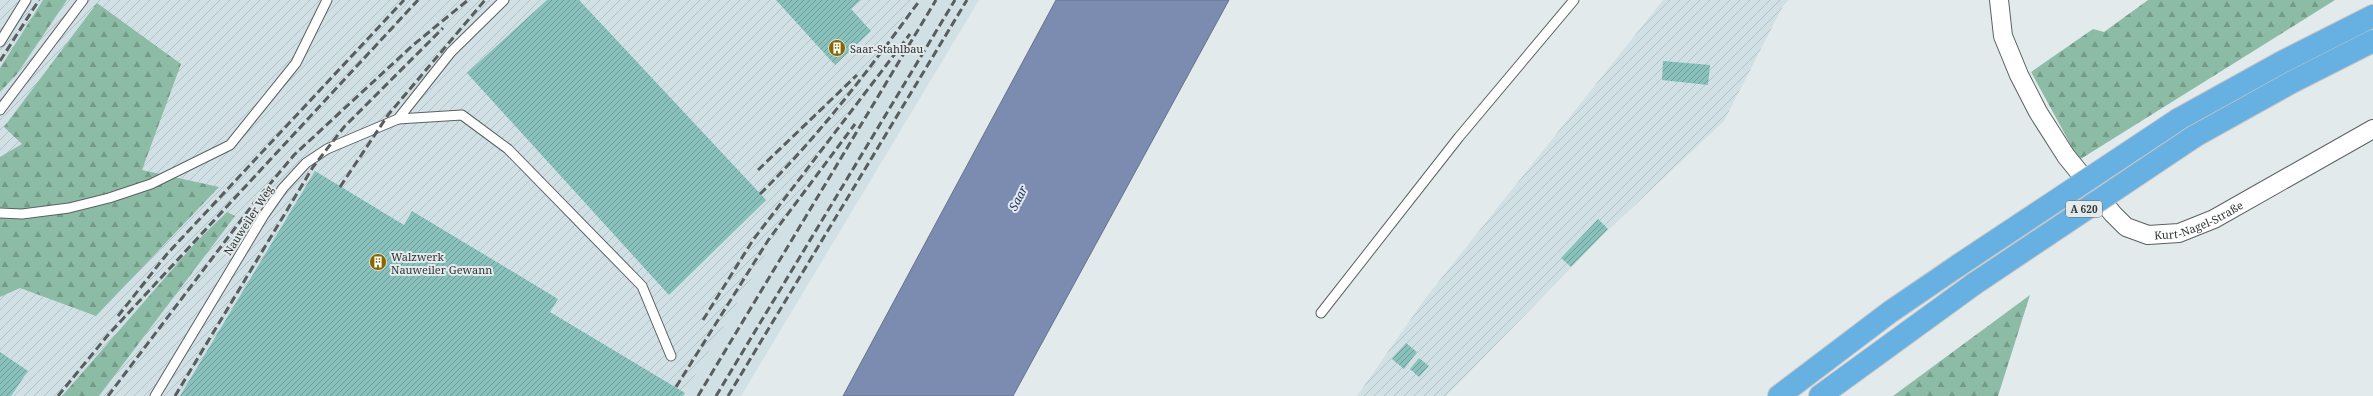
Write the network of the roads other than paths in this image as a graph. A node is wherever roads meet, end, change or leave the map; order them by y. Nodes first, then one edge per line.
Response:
1 (26, 0) edge
2 (83, 0) edge
3 (327, 0) edge
4 (504, 0) edge
5 (1574, 0) edge
6 (1999, 0) edge
7 (2367, 18) edge
8 (2373, 41) edge
9 (0, 42) edge
10 (0, 110) edge
11 (398, 119) junction
12 (2373, 129) edge
13 (0, 213) edge
14 (1321, 313) dead end
15 (671, 356) dead end
16 (155, 396) edge
17 (1778, 396) edge
18 (1820, 396) edge

1 - 9 lane
2 - 10 lane
3 - 13 lane
4 - 11 lane, Nauweiler Weg
5 - 14 lane
6 - 12 street, Kurt-Nagel-Straße
7 - 17 highway, A 620, bridge
8 - 18 highway, A 620, bridge
11 - 15 lane
11 - 16 lane, Nauweiler Weg

